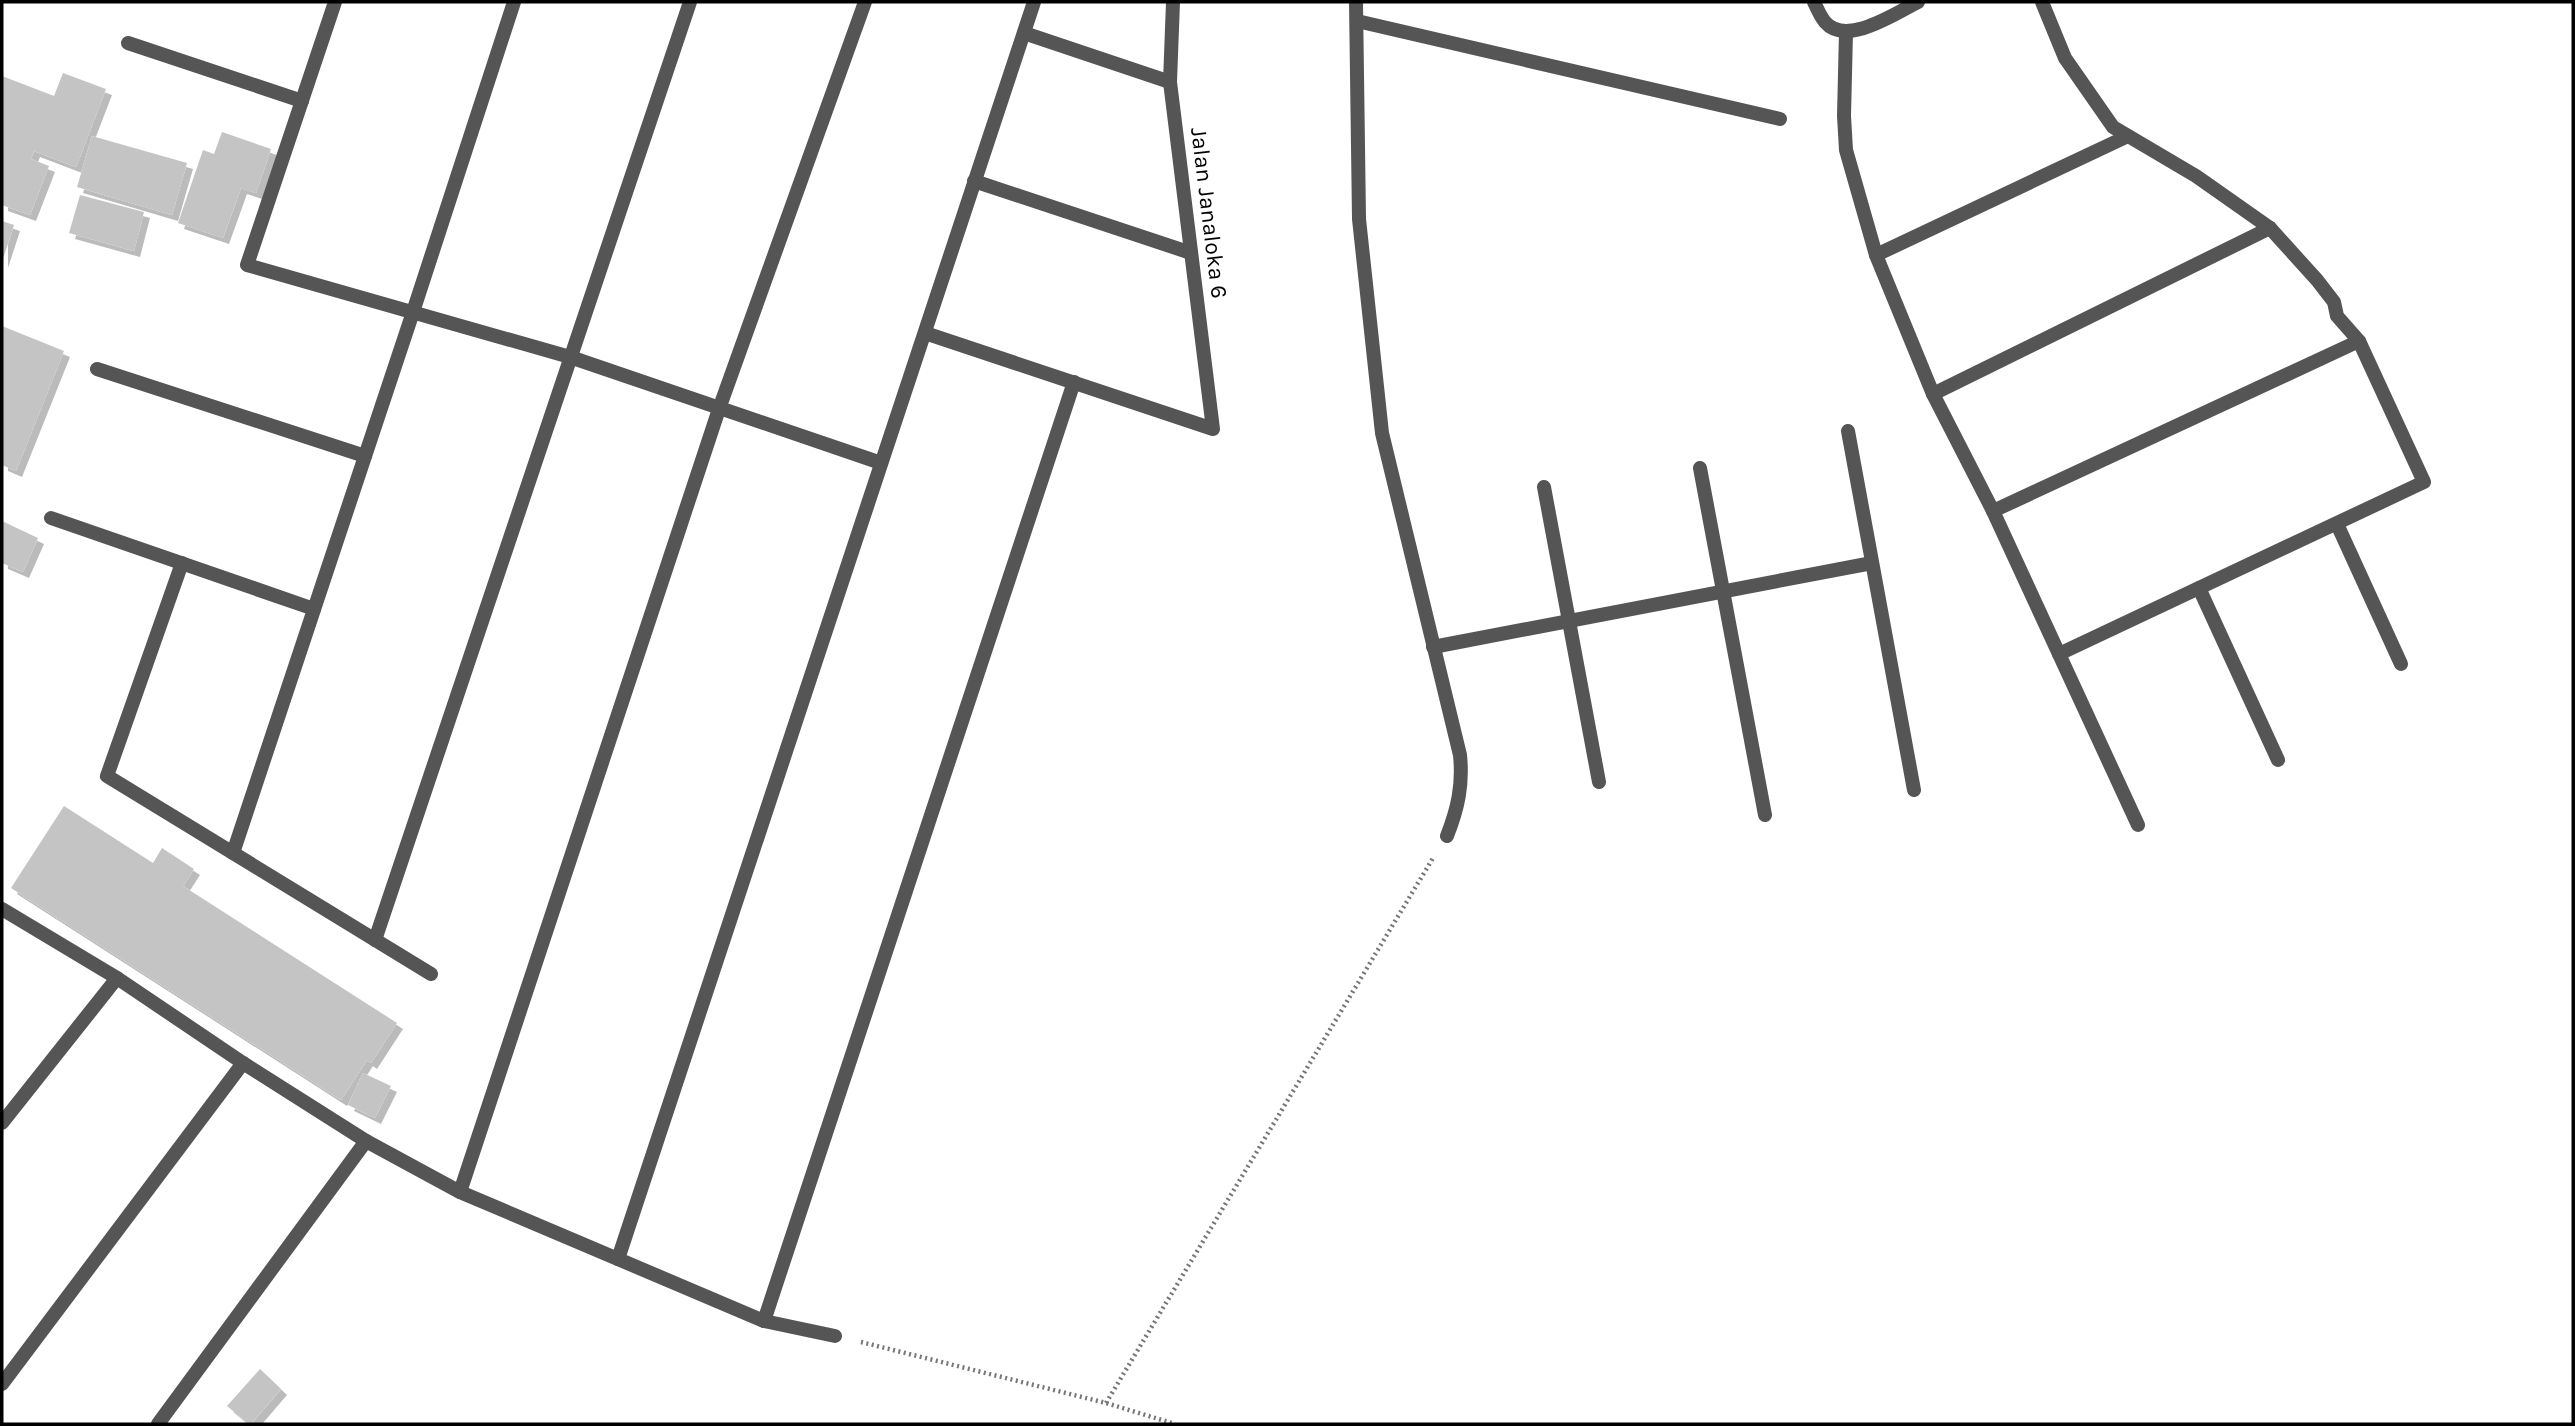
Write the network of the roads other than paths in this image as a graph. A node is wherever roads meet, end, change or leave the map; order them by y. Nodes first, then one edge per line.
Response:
1 (335, 2) edge
2 (514, 2) edge
3 (690, 2) edge
4 (865, 2) edge
5 (1034, 2) edge
6 (1173, 2) edge
7 (1356, 2) edge
8 (1814, 2) edge
9 (1918, 2) edge
10 (2042, 2) edge
11 (1357, 22) junction
12 (1846, 32) junction
13 (1024, 33) junction
14 (128, 43) dead end
15 (1170, 82) junction
16 (302, 101) junction
17 (1780, 119) dead end
18 (2127, 136) junction
19 (974, 181) junction
20 (2270, 228) junction
21 (1191, 253) junction
22 (1876, 255) junction
23 (413, 312) junction
24 (925, 333) junction
25 (2359, 341) junction
26 (570, 358) junction
27 (97, 369) dead end
28 (1074, 382) junction
29 (1933, 394) junction
30 (719, 410) junction
31 (1848, 431) dead end
32 (365, 456) junction
33 (881, 463) junction
34 (1700, 468) dead end
35 (1544, 487) dead end
36 (1993, 510) junction
37 (51, 518) dead end
38 (2337, 524) junction
39 (1872, 562) junction
40 (182, 563) junction
41 (2199, 588) junction
42 (1723, 591) junction
43 (314, 609) junction
44 (1569, 621) junction
45 (1433, 647) junction
46 (2059, 654) junction
47 (2401, 664) dead end
48 (2278, 760) dead end
49 (1599, 782) dead end
50 (1914, 790) dead end
51 (1765, 816) dead end
52 (2138, 825) dead end
53 (1447, 836) road end
54 (233, 853) junction
55 (2, 909) edge
56 (375, 940) junction
57 (431, 974) dead end
58 (117, 978) junction
59 (243, 1063) junction
60 (2, 1123) edge
61 (366, 1141) junction
62 (460, 1192) junction
63 (618, 1259) junction
64 (764, 1321) junction
65 (835, 1336) road end
66 (2, 1384) edge
67 (158, 1424) edge

1 - 16 street
2 - 23 street
3 - 26 street
4 - 30 street
5 - 13 street
6 - 15 street, Jalan Janaloka 6
7 - 11 street
8 - 12 street
9 - 12 street
10 - 18 street
11 - 17 street
11 - 45 street
12 - 22 street
13 - 15 street
13 - 19 street
14 - 16 street
15 - 21 street, Jalan Janaloka 6
16 - 23 street
18 - 20 street
18 - 22 street
19 - 21 street
19 - 24 street
20 - 25 street
20 - 29 street
21 - 28 street, Jalan Janaloka 6
22 - 29 street
23 - 26 street
23 - 32 street
24 - 28 street
24 - 33 street
25 - 36 street
25 - 38 street
26 - 30 street
26 - 56 street
27 - 32 street
28 - 64 street
29 - 36 street
30 - 33 street
30 - 62 street
31 - 39 street
32 - 43 street
33 - 63 street
34 - 42 street
35 - 44 street
36 - 46 street
37 - 40 street
38 - 41 street
38 - 47 street
39 - 42 street
39 - 50 street
40 - 43 street
40 - 54 street
41 - 46 street
41 - 48 street
42 - 44 street
42 - 51 street
43 - 54 street
44 - 45 street
44 - 49 street
45 - 53 street
46 - 52 street
54 - 56 street
55 - 58 street
56 - 57 street
58 - 59 street
58 - 60 street
59 - 61 street
59 - 66 street
61 - 62 street
61 - 67 street
62 - 63 street
63 - 64 street
64 - 65 street

